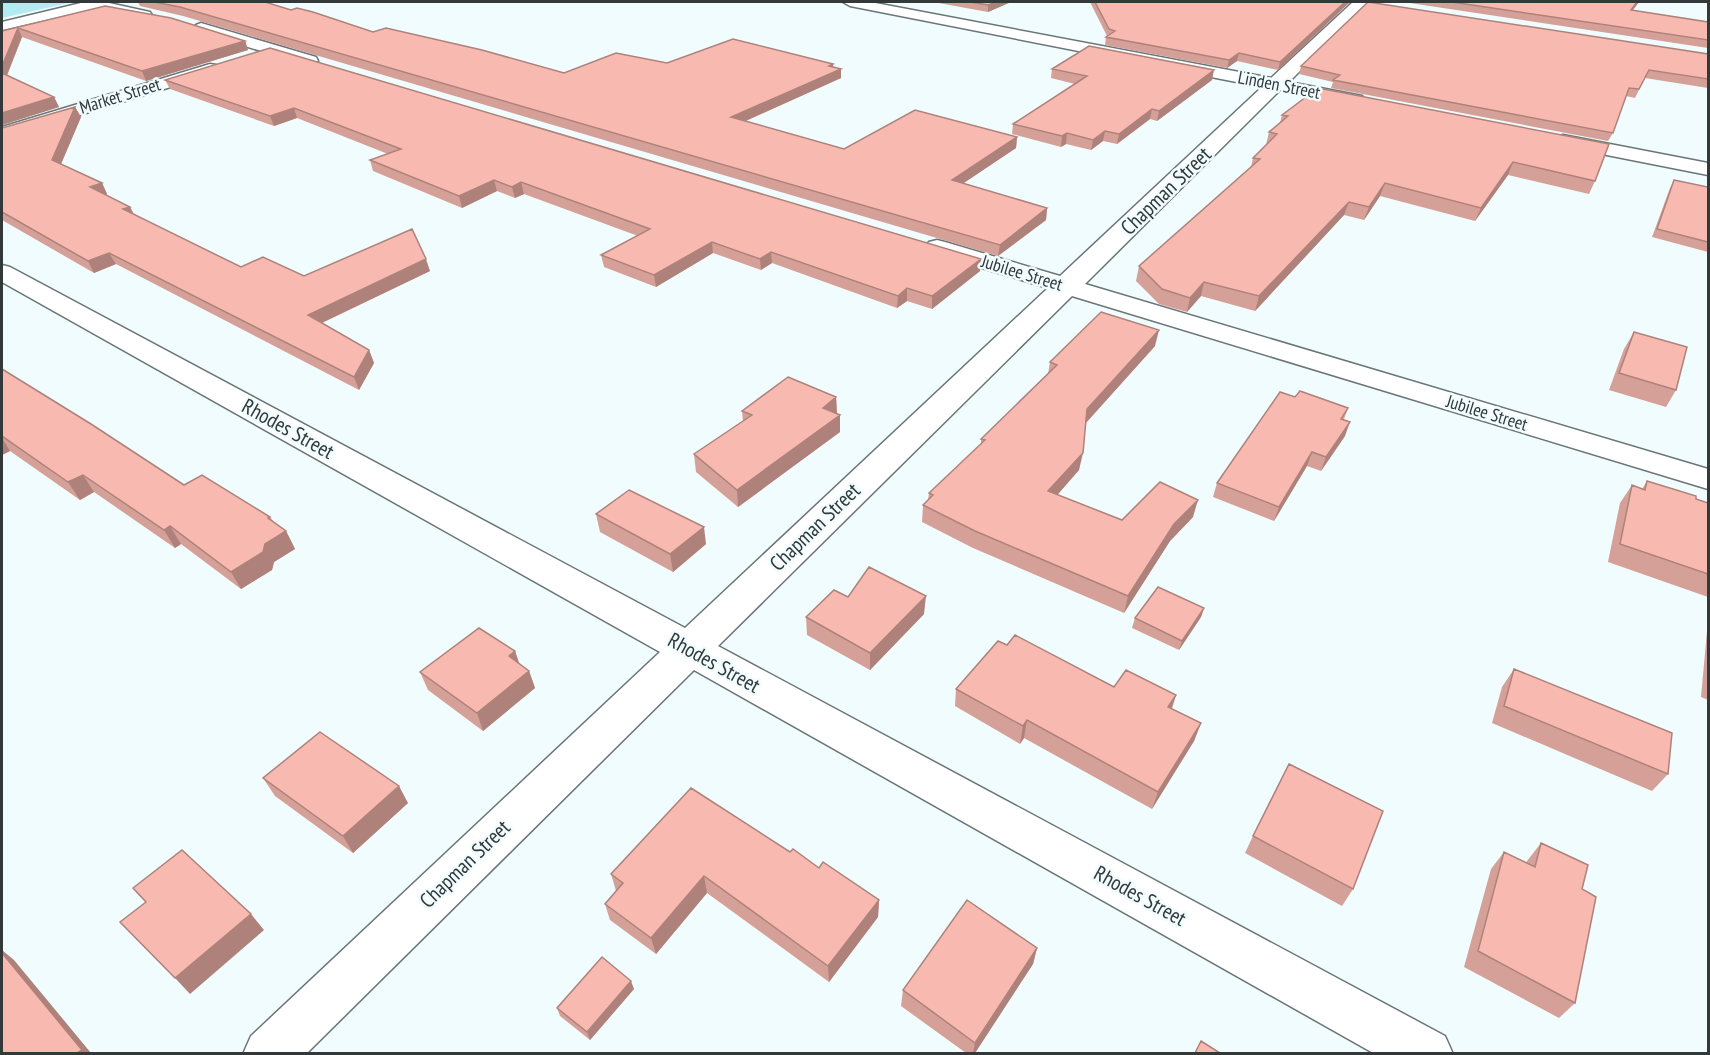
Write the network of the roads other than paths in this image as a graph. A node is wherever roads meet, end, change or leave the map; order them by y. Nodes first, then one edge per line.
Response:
1 (850, 2) edge
2 (1368, 2) edge
3 (97, 3) edge
4 (156, 17) edge
5 (188, 24) edge
6 (2, 26) edge
7 (272, 50) junction
8 (329, 66) edge
9 (1276, 85) junction
10 (1370, 103) edge
11 (2, 133) edge
12 (1545, 137) edge
13 (1708, 169) edge
14 (920, 242) edge
15 (2, 272) edge
16 (1068, 286) junction
17 (1708, 479) edge
18 (688, 648) junction
19 (269, 1053) edge
20 (1427, 1053) edge

1 - 9 street, Linden Street
2 - 9 street, Chapman Street
3 - 4 street
3 - 6 street
5 - 7 street
7 - 8 street
7 - 11 street, Market Street
9 - 10 street, Linden Street
9 - 16 street, Chapman Street
12 - 13 street
14 - 16 street, Jubilee Street
15 - 18 street, Rhodes Street
16 - 17 street, Jubilee Street
16 - 18 street, Chapman Street
18 - 19 street, Chapman Street
18 - 20 street, Rhodes Street

